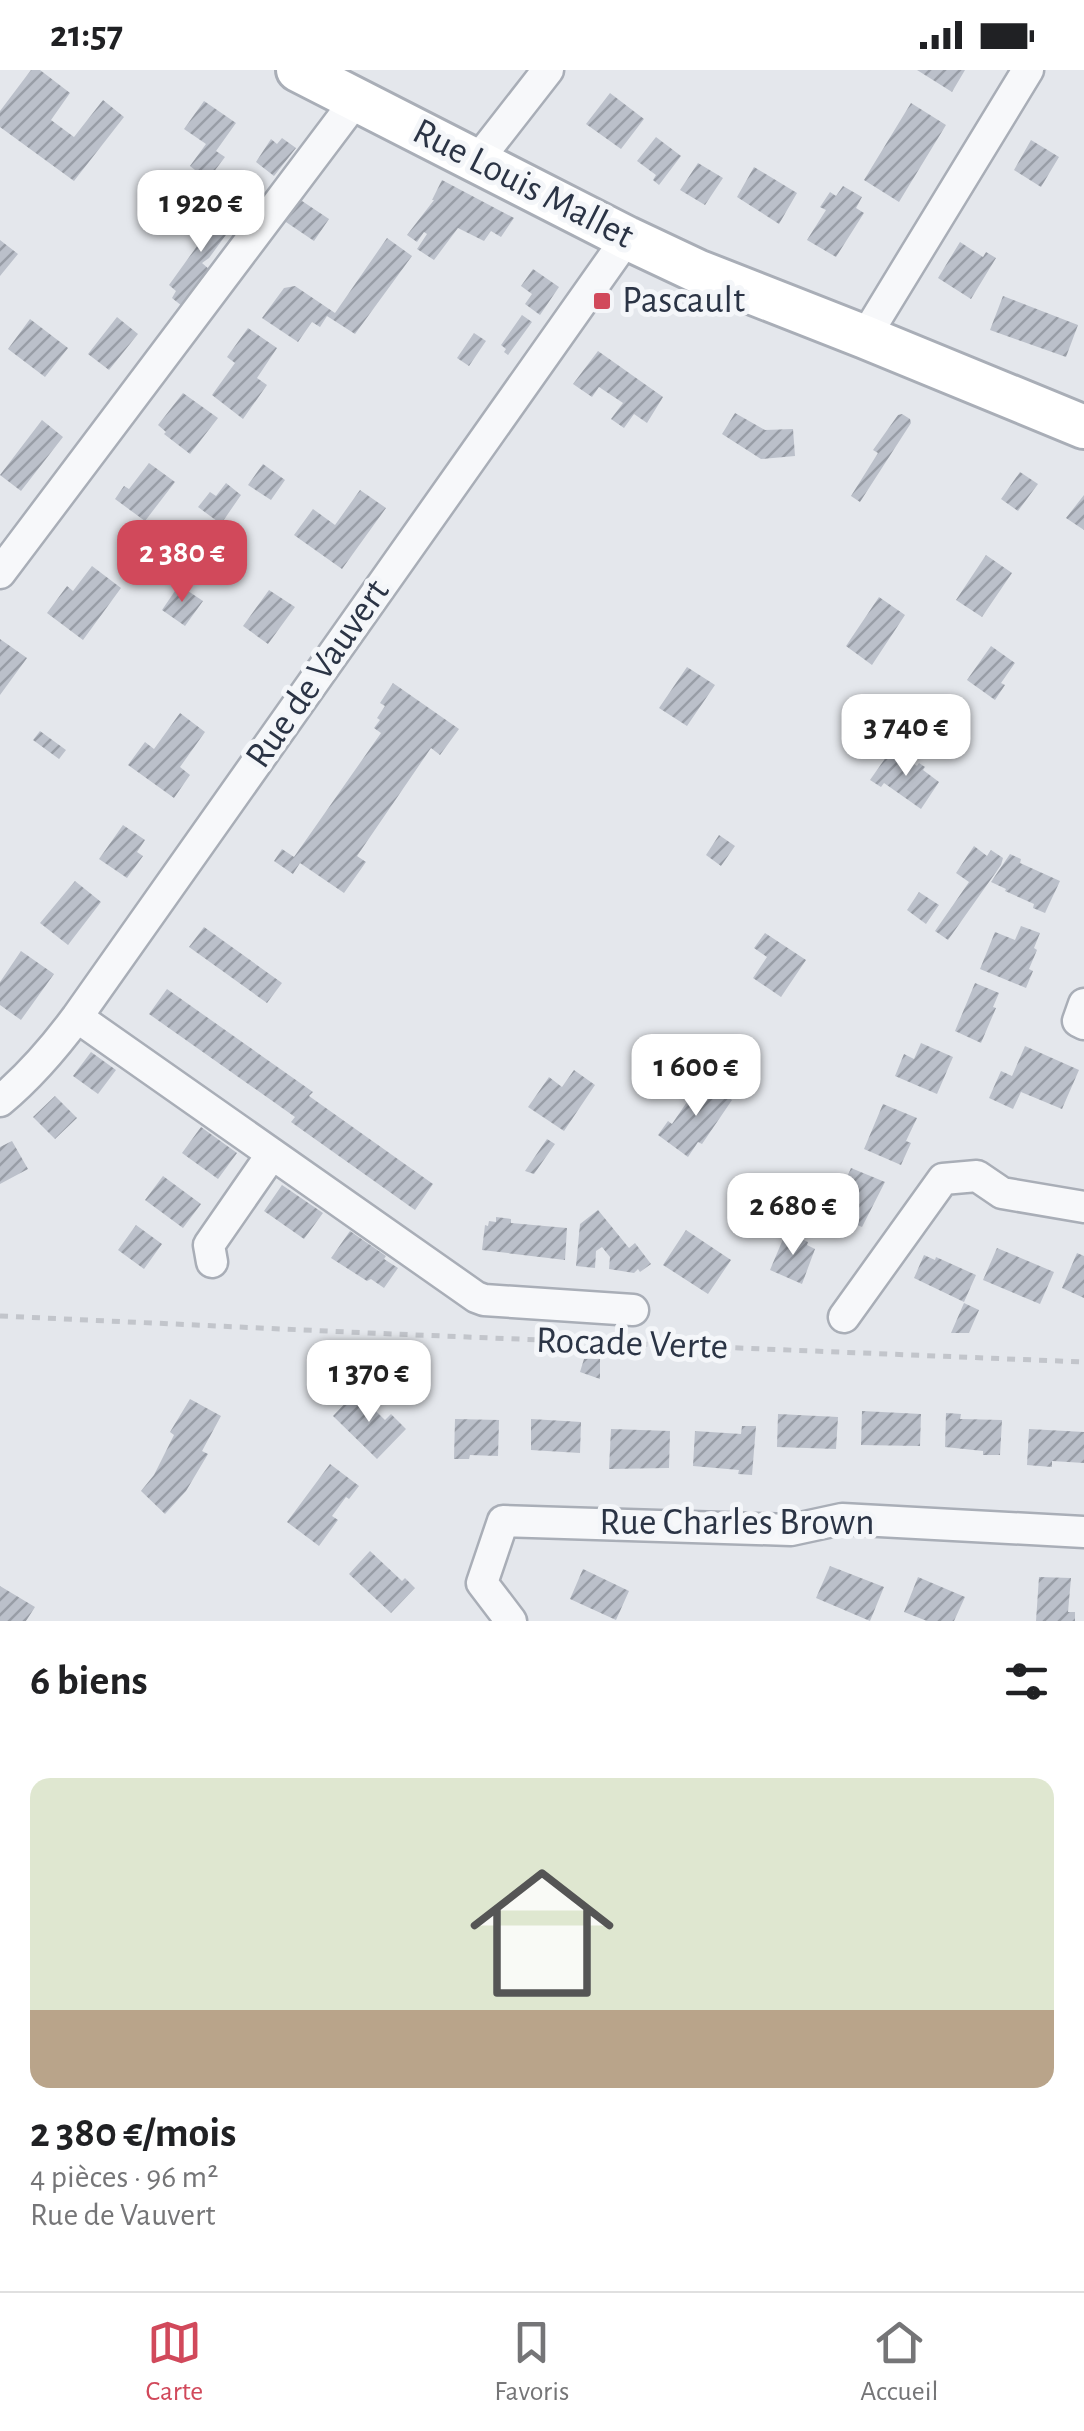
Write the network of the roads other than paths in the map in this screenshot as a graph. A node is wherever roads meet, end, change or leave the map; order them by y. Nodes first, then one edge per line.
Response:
1 (298, 70) edge
2 (548, 70) edge
3 (1028, 70) edge
4 (356, 100) junction
5 (476, 162) junction
6 (626, 238) junction
7 (865, 337) junction
8 (1084, 428) edge
9 (0, 573) edge
10 (1084, 1004) edge
11 (77, 1017) junction
12 (1084, 1024) edge
13 (0, 1101) edge
14 (272, 1154) junction
15 (1084, 1207) edge
16 (212, 1262) dead end
17 (633, 1310) dead end
18 (844, 1317) dead end
19 (1084, 1532) edge
20 (511, 1621) edge

1 - 4 main road, Rue Louis Mallet
2 - 5 street
3 - 7 street
4 - 5 main road, Rue Louis Mallet
4 - 9 street
5 - 6 main road, Rue Louis Mallet
6 - 7 main road, Rue Louis Mallet
6 - 11 street, Rue de Vauvert
7 - 8 main road, Rue Louis Mallet
10 - 12 street
11 - 13 street, Rue de Vauvert
11 - 14 street
14 - 16 street
14 - 17 street
15 - 18 street
19 - 20 street, Rue Charles Brown

